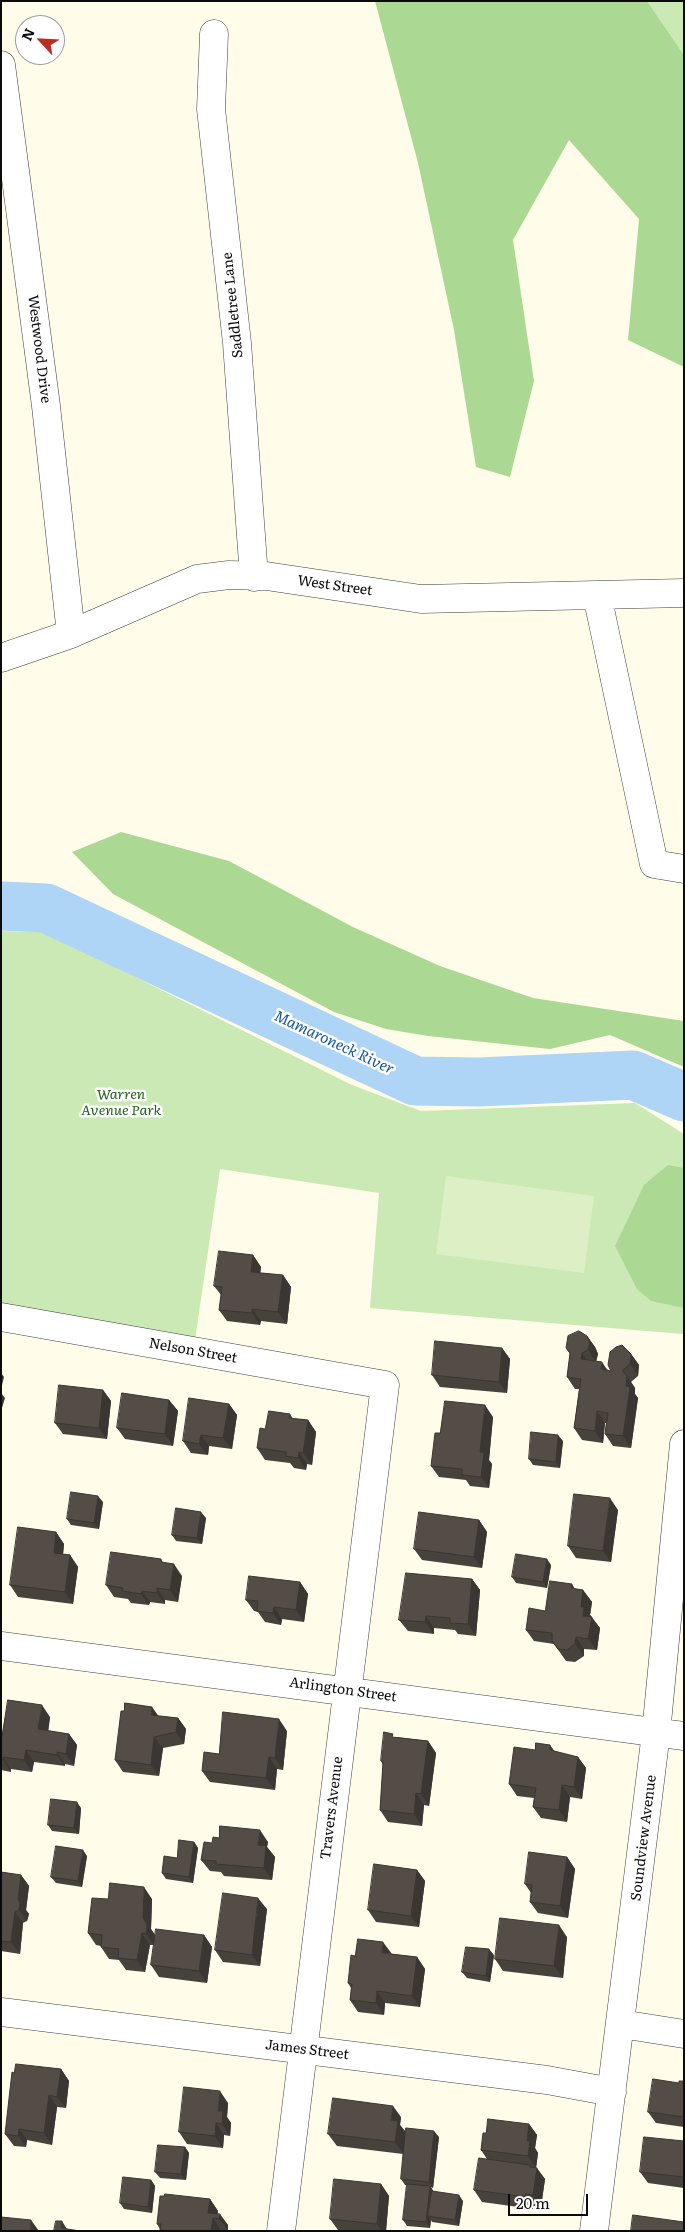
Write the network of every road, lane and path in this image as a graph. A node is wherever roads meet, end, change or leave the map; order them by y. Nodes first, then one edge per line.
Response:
1 (214, 34) dead end
2 (1, 65) edge
3 (254, 577) junction
4 (684, 593) edge
5 (597, 595) junction
6 (71, 634) junction
7 (1, 658) edge
8 (684, 870) edge
9 (1, 1317) edge
10 (385, 1386) joint
11 (684, 1444) edge
12 (1, 1646) edge
13 (347, 1691) junction
14 (656, 1733) junction
15 (684, 1736) edge
16 (1, 2012) edge
17 (621, 2024) junction
18 (684, 2034) edge
19 (303, 2050) junction
20 (612, 2092) junction
21 (281, 2231) edge
22 (594, 2231) edge

1 - 3 street, Saddletree Lane
2 - 6 street, Westwood Drive
3 - 5 street, West Street
3 - 6 street, West Street
4 - 5 street, West Street
5 - 8 street
6 - 7 street, West Street
9 - 10 street, Nelson Street
10 - 13 street, Travers Avenue
11 - 14 street, Soundview Avenue
12 - 13 street, Arlington Street
13 - 14 street, Arlington Street
13 - 19 street, Travers Avenue
14 - 15 street, Arlington Street
14 - 17 street, Soundview Avenue
16 - 19 street, James Street
17 - 18 street
17 - 20 street, Soundview Avenue
19 - 20 street, James Street
19 - 21 street, Travers Avenue
20 - 22 street, Soundview Avenue

